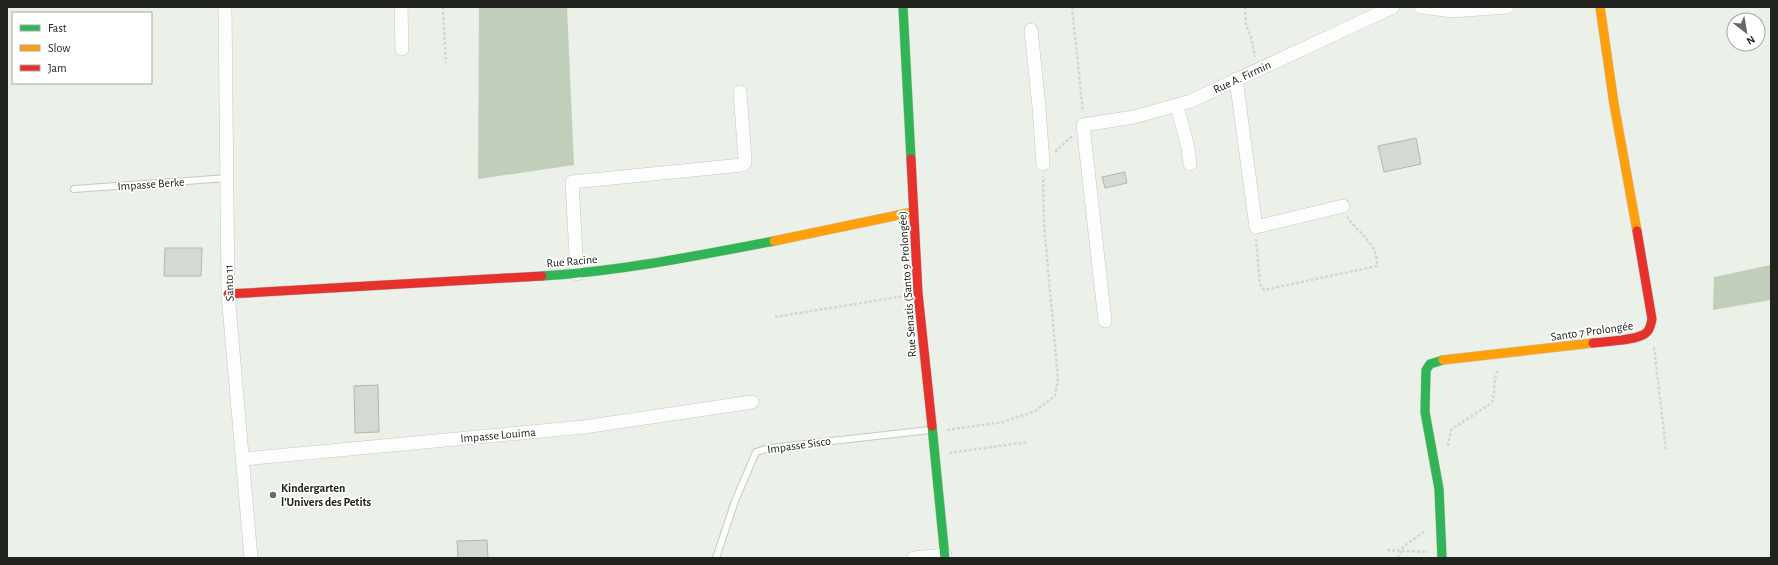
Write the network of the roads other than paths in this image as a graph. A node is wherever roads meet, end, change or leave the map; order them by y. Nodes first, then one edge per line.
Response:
1 (225, 7) edge
2 (401, 7) edge
3 (903, 7) edge
4 (1393, 7) edge
5 (1421, 7) edge
6 (1507, 7) edge
7 (1600, 7) edge
8 (1031, 30) dead end
9 (402, 49) dead end
10 (1236, 79) junction
11 (740, 92) dead end
12 (1177, 106) junction
13 (1043, 164) road end
14 (1190, 164) dead end
15 (228, 178) junction
16 (74, 189) dead end
17 (1343, 206) road end
18 (913, 212) junction
19 (577, 274) junction
20 (228, 294) junction
21 (1105, 321) dead end
22 (752, 402) dead end
23 (932, 431) junction
24 (244, 459) junction
25 (1442, 556) edge
26 (945, 557) edge
27 (251, 558) edge
28 (716, 558) edge
29 (914, 558) edge

1 - 15 street, Santo 11
2 - 9 street
3 - 18 street, Rue Senatis (Santo 9 Prolongée)
4 - 10 street, Rue A. Firmin
5 - 6 street
7 - 25 street, Santo 7 Prolongée
8 - 13 street
10 - 12 street, Rue A. Firmin
10 - 17 street
11 - 19 street
12 - 14 street
12 - 21 street, Rue A. Firmin
15 - 16 lane, Impasse Berke
15 - 20 street, Santo 11
18 - 19 street, Rue Racine
18 - 23 street, Rue Senatis (Santo 9 Prolongée)
19 - 20 street, Rue Racine
20 - 24 street, Santo 11
22 - 24 street, Impasse Louima
23 - 26 street, Rue Senatis (Santo 9 Prolongée)
23 - 28 lane, Impasse Sisco
24 - 27 street, Santo 11
26 - 29 street

